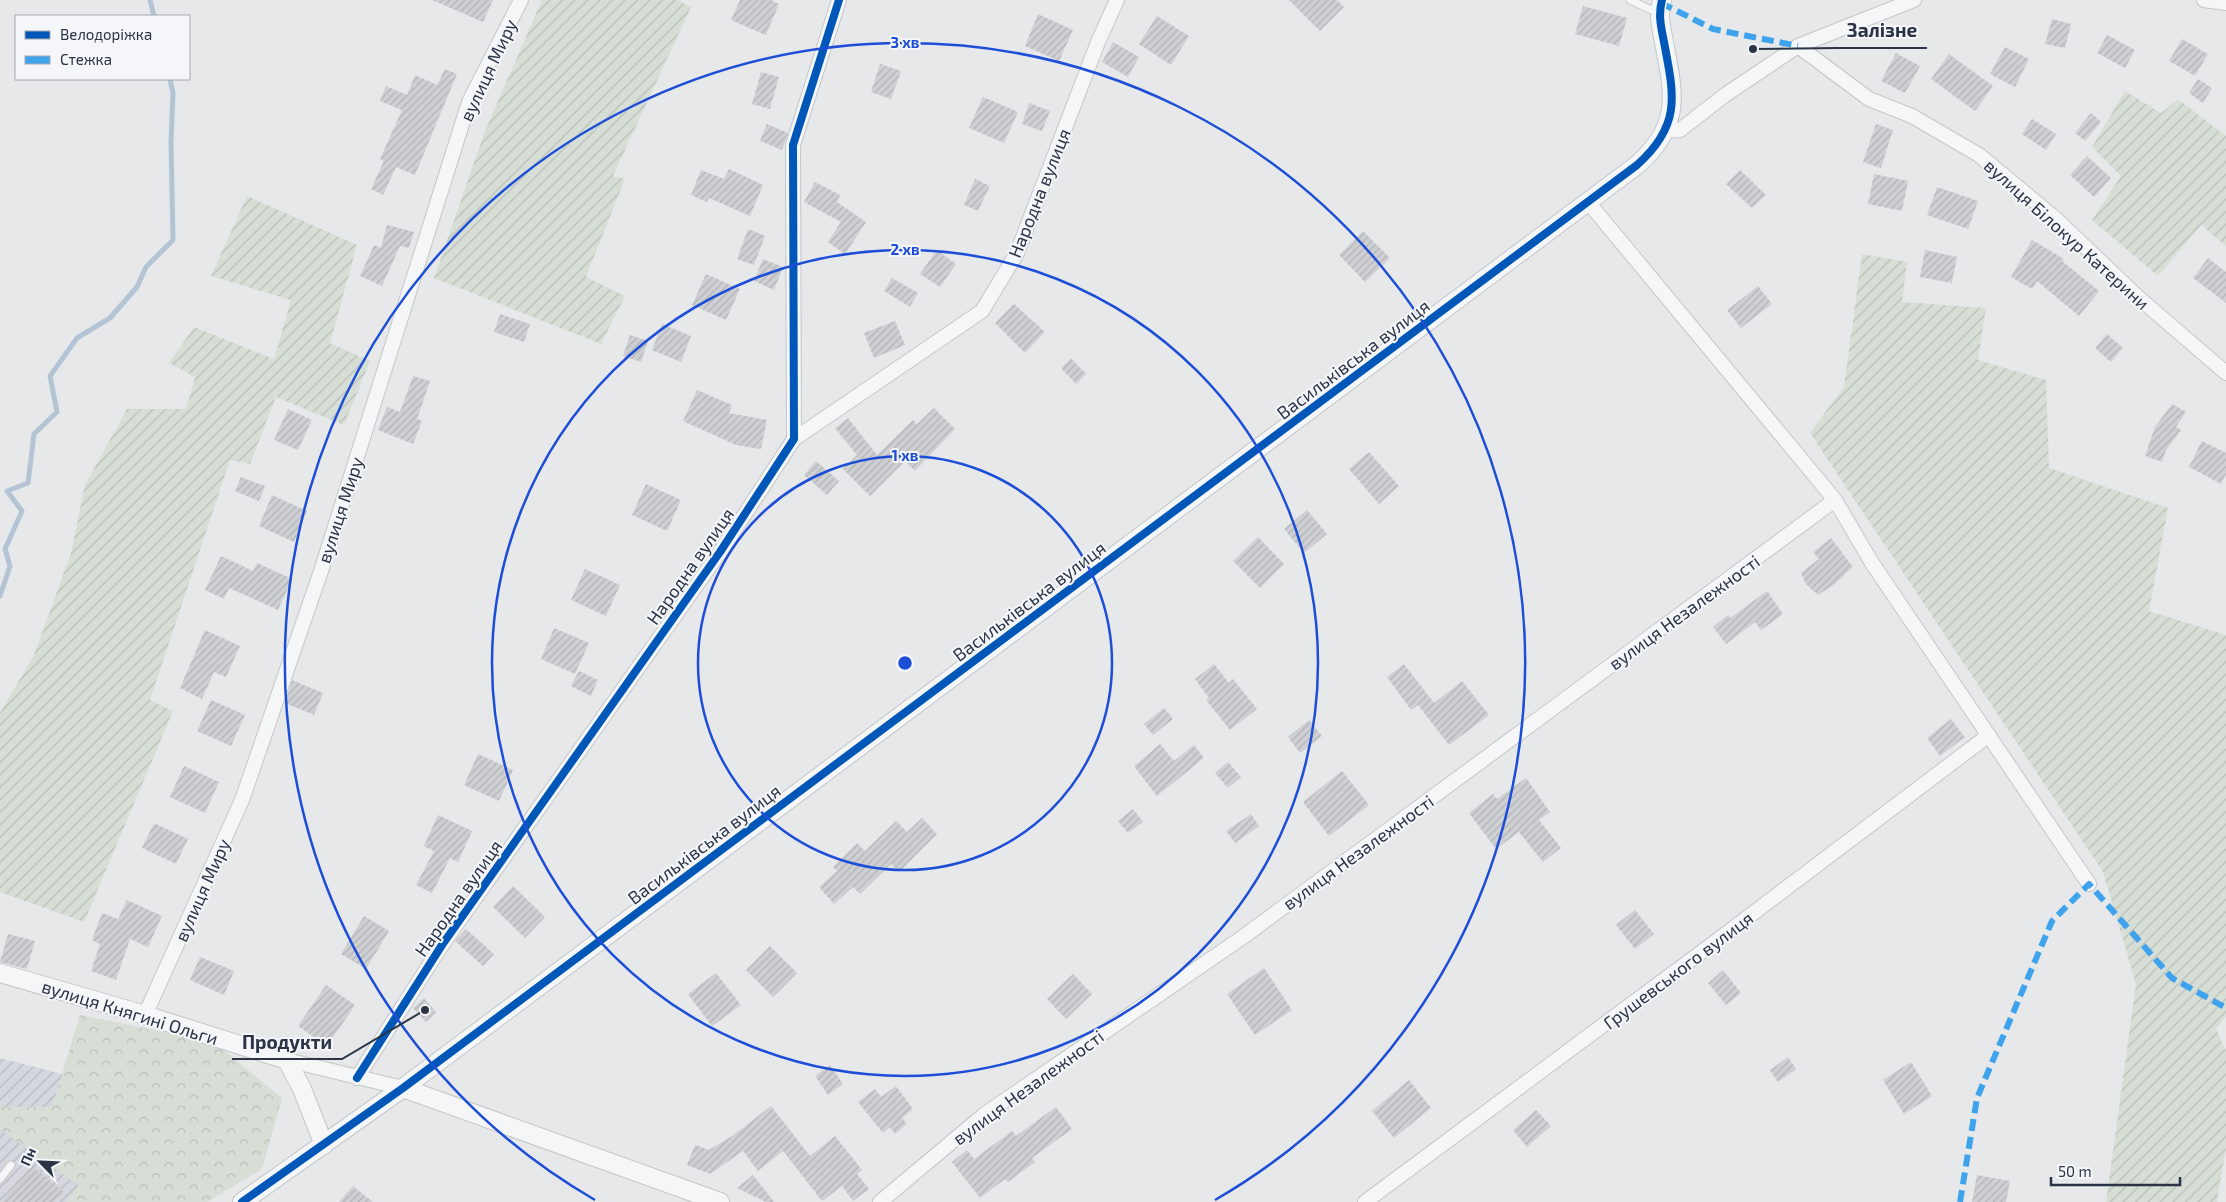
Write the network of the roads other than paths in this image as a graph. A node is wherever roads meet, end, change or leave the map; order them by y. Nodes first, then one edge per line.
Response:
1 (521, 0) edge
2 (840, 0) edge
3 (1116, 0) edge
4 (1630, 0) edge
5 (1914, 0) edge
6 (2204, 0) edge
7 (2226, 3) edge
8 (1660, 7) edge
9 (1798, 46) junction
10 (1665, 131) junction
11 (1588, 202) junction
12 (2226, 373) edge
13 (794, 439) junction
14 (1835, 500) junction
15 (1989, 735) junction
16 (2089, 884) dead end
17 (0, 973) edge
18 (145, 1015) junction
19 (287, 1060) junction
20 (357, 1078) junction
21 (403, 1088) junction
22 (324, 1144) junction
23 (11, 1165) dead end
24 (0, 1179) edge
25 (242, 1202) edge
26 (720, 1202) edge
27 (880, 1202) edge
28 (1365, 1202) edge

1 - 18 street, вулиця Миру
2 - 13 street
3 - 13 street, Народна вулиця
4 - 8 lane
5 - 9 street
6 - 7 street
8 - 10 street
9 - 10 street
9 - 12 street, вулиця Білокур Катерини
10 - 11 street, Васильківська вулиця
11 - 14 street
11 - 21 street, Васильківська вулиця
13 - 20 street, Народна вулиця
14 - 15 street
14 - 27 street, вулиця Незалежності
15 - 16 street
15 - 28 street, Грушевського вулиця
17 - 18 street, вулиця Княгині Ольги
18 - 19 street, вулиця Княгині Ольги
19 - 20 street
19 - 22 street
20 - 21 street
21 - 22 street, Васильківська вулиця
21 - 26 street
22 - 25 street, Васильківська вулиця
23 - 24 lane

